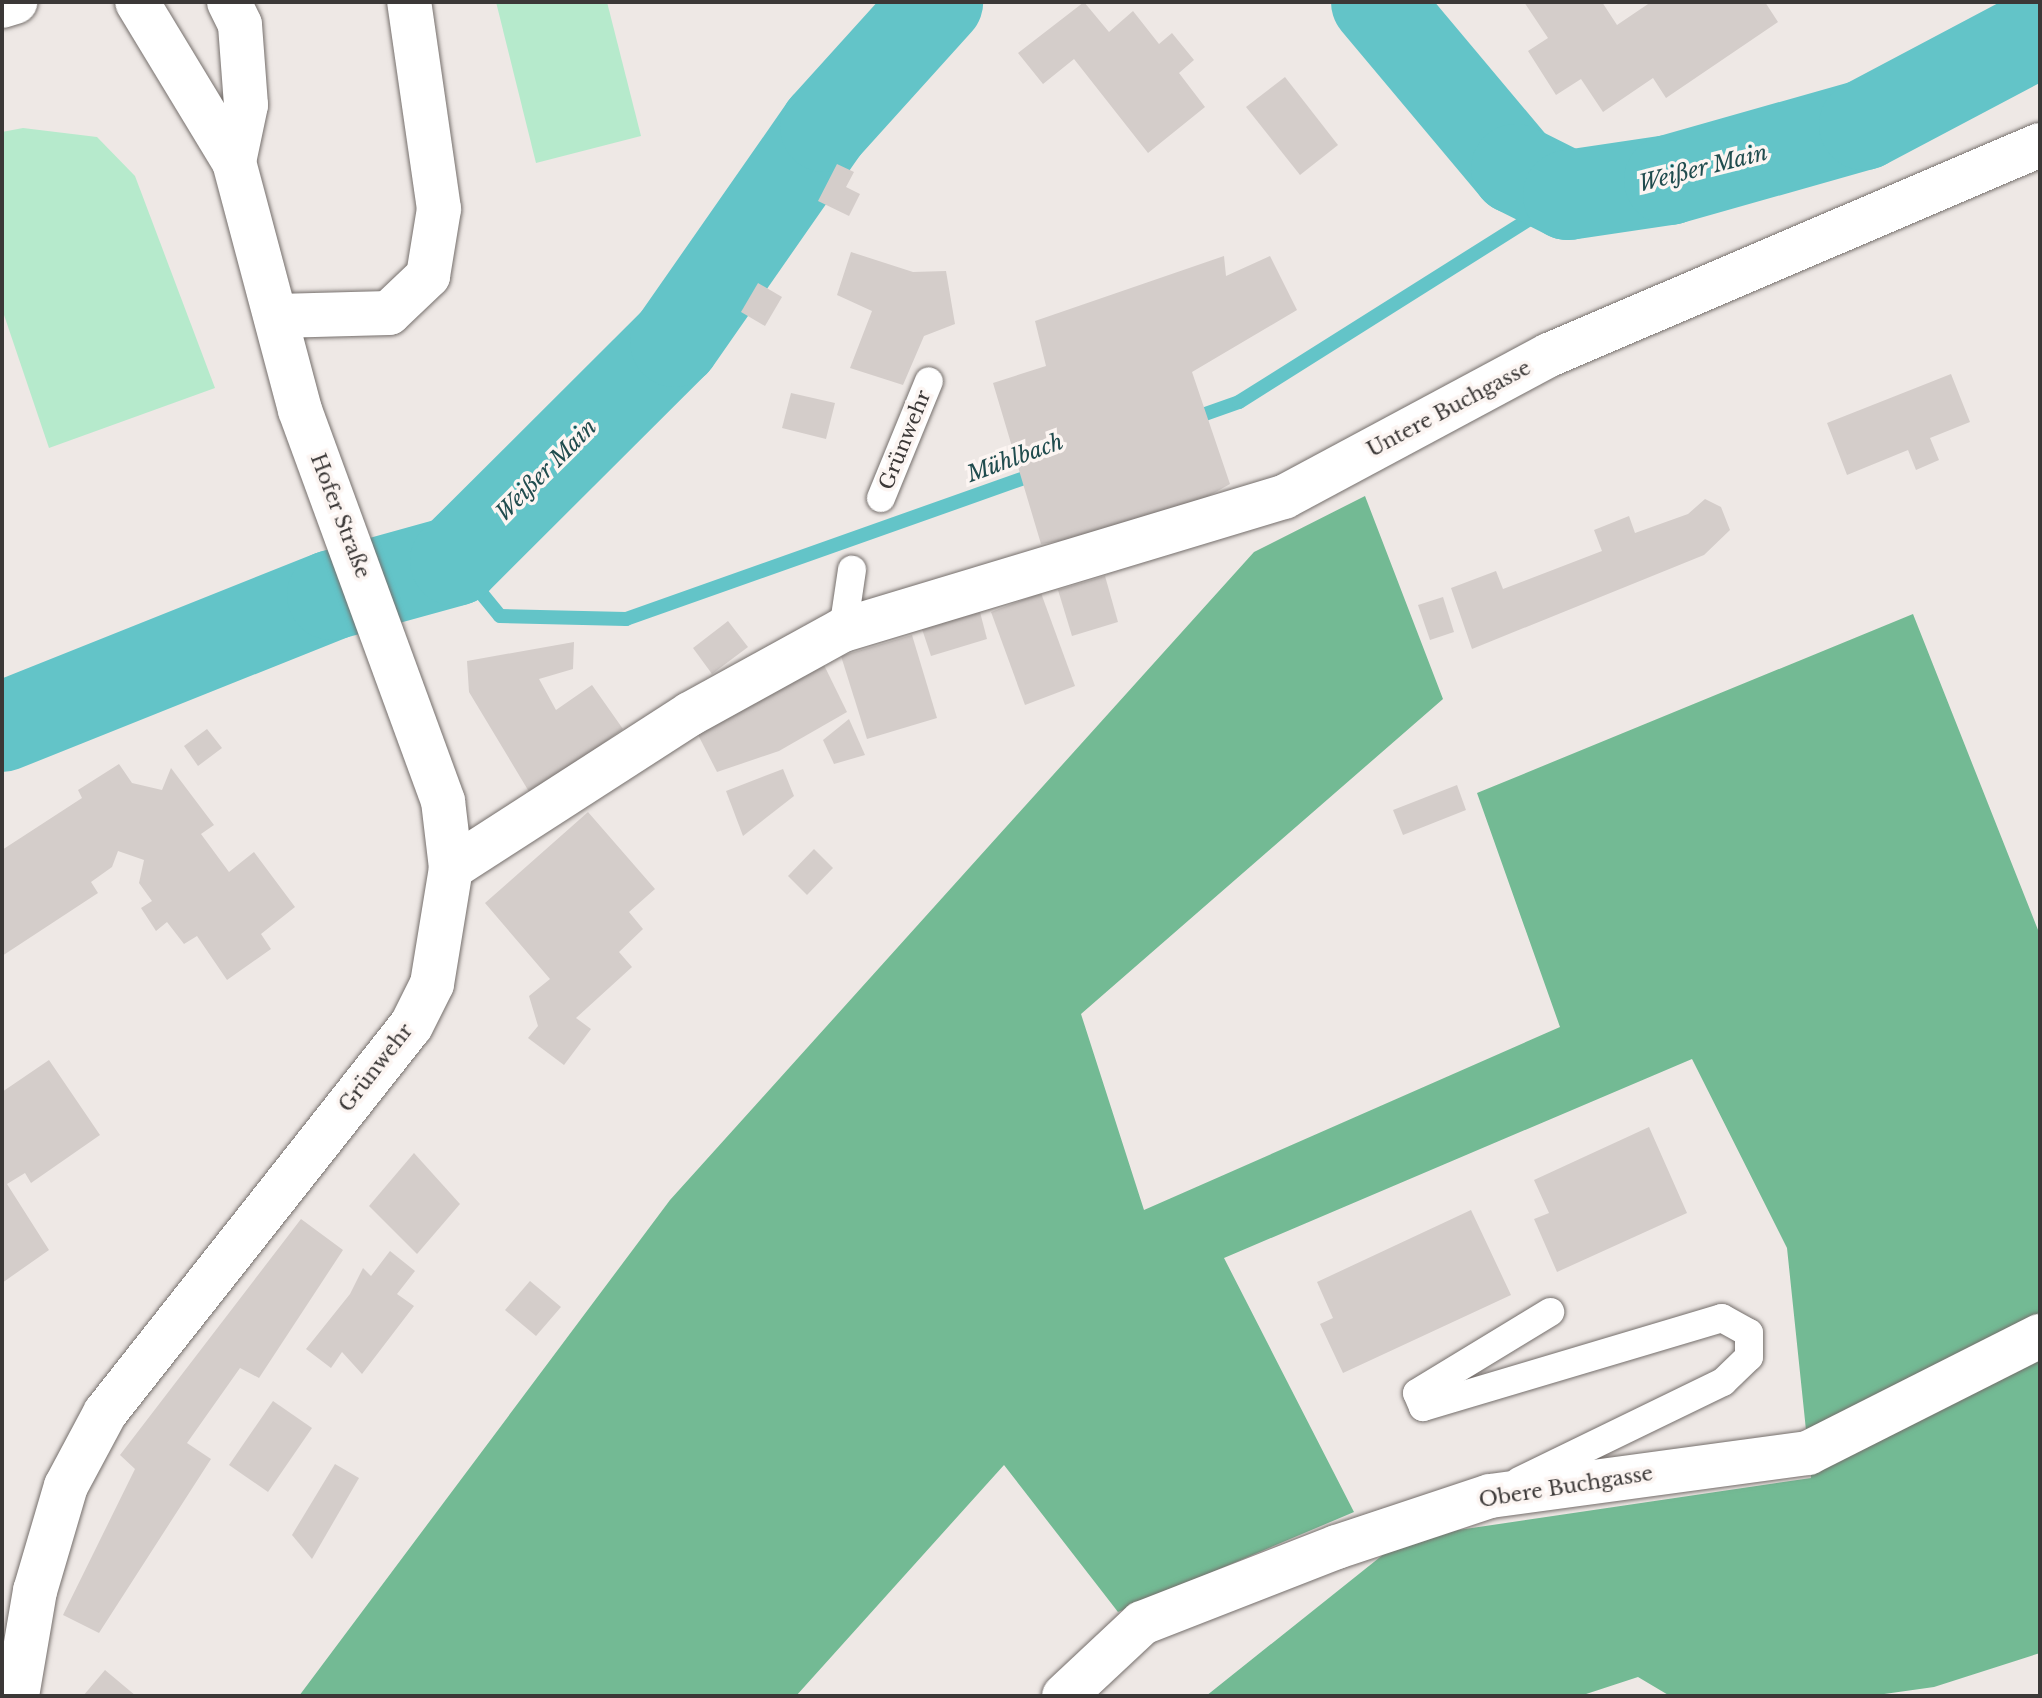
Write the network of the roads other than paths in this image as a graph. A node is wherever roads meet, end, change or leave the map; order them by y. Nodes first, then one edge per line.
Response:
1 (15, 2) edge
2 (137, 2) edge
3 (229, 2) edge
4 (409, 2) edge
5 (2, 6) edge
6 (2040, 145) edge
7 (234, 162) junction
8 (277, 316) junction
9 (929, 381) dead end
10 (881, 498) dead end
11 (852, 570) dead end
12 (843, 630) junction
13 (451, 868) junction
14 (1550, 1312) dead end
15 (2040, 1336) edge
16 (1490, 1496) junction
17 (17, 1696) edge
18 (1064, 1696) edge

1 - 5 street
2 - 7 street, Hofer Straße
3 - 7 street, Hofer Straße
4 - 8 street
6 - 12 street, Untere Buchgasse
7 - 8 street, Hofer Straße
8 - 13 street, Hofer Straße
9 - 10 lane, Grünwehr
11 - 12 lane
12 - 13 street
13 - 17 street, Grünwehr
14 - 16 lane
15 - 16 street, Obere Buchgasse
16 - 18 street, Obere Buchgasse

